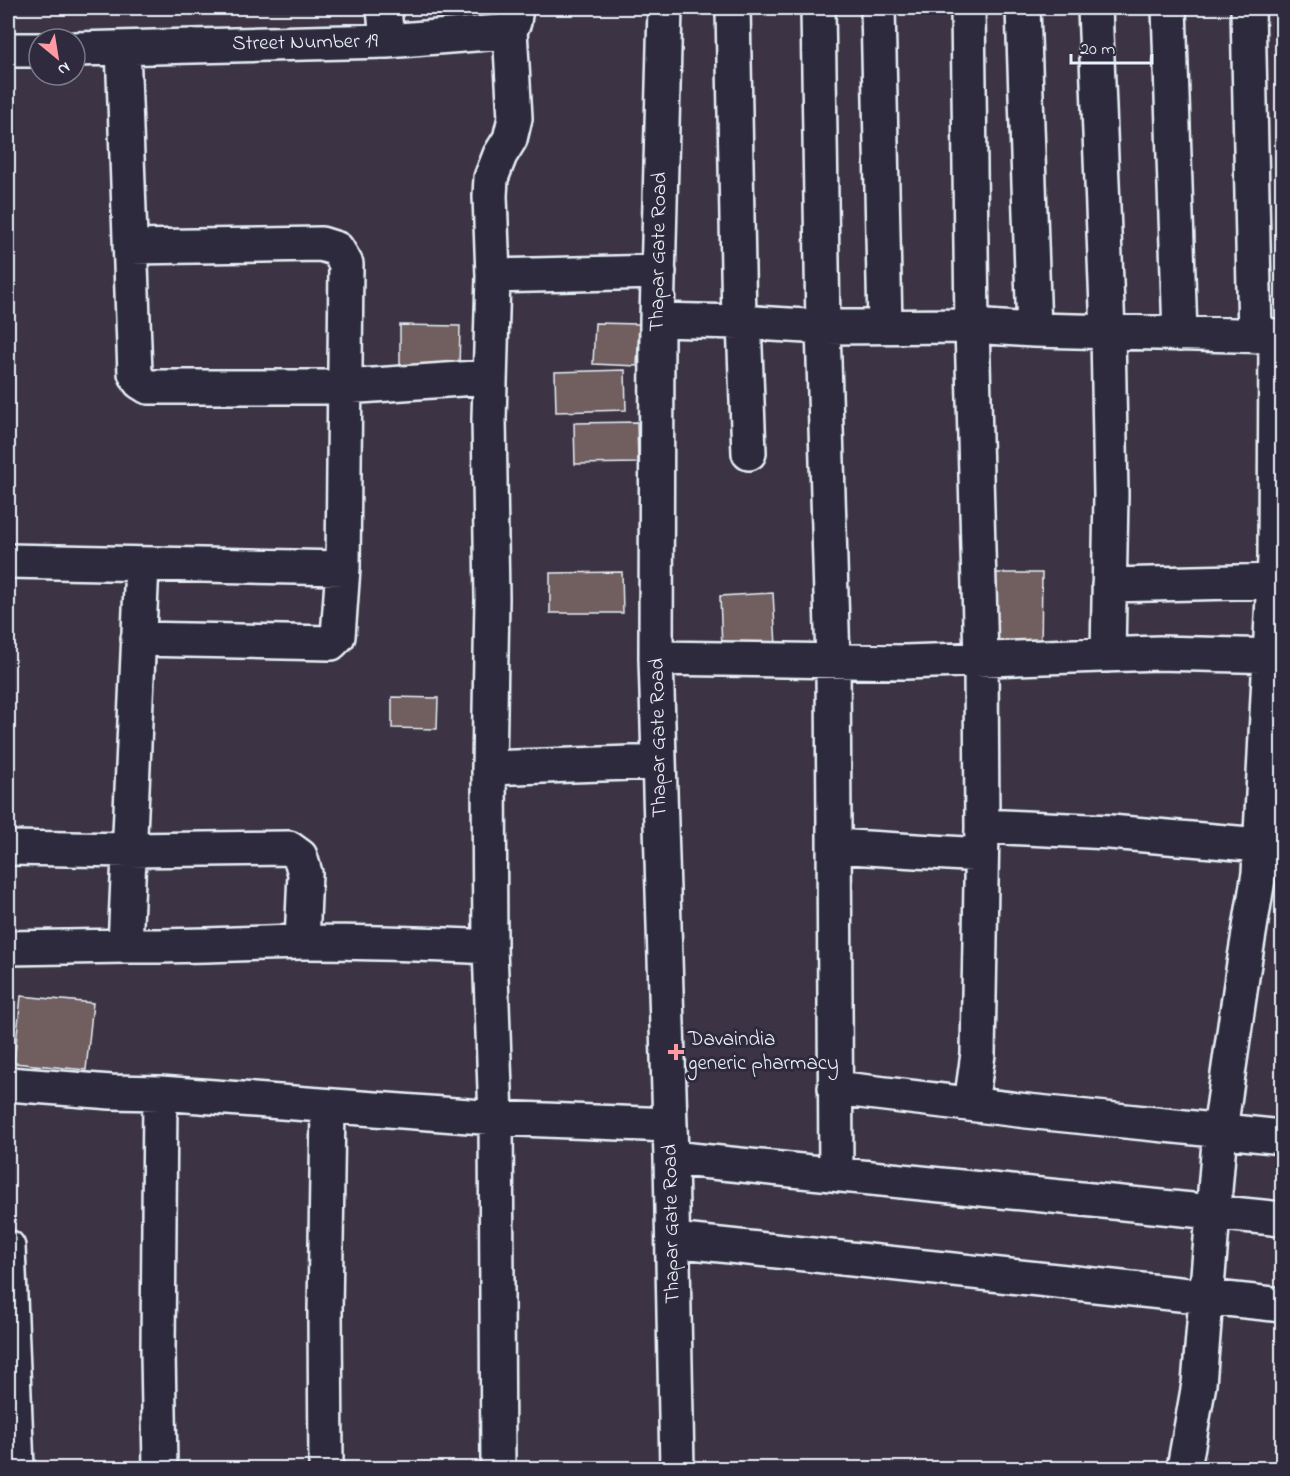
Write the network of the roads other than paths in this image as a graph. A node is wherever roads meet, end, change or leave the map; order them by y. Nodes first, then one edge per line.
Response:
1 (384, 8) edge
2 (665, 8) edge
3 (733, 8) edge
4 (818, 8) edge
5 (878, 8) edge
6 (968, 8) edge
7 (1023, 8) edge
8 (1095, 8) edge
9 (1169, 8) edge
10 (1248, 8) edge
11 (513, 19) edge
12 (387, 41) junction
13 (123, 48) junction
14 (87, 49) edge
15 (8, 50) edge
16 (27, 50) edge
17 (130, 247) junction
18 (658, 272) junction
19 (493, 276) junction
20 (657, 320) junction
21 (742, 322) junction
22 (885, 326) junction
23 (972, 326) junction
24 (822, 327) junction
25 (1034, 330) junction
26 (1108, 332) junction
27 (1180, 334) junction
28 (1271, 336) edge
29 (490, 377) junction
30 (345, 387) junction
31 (749, 453) dead end
32 (8, 561) edge
33 (142, 565) junction
34 (343, 568) junction
35 (1278, 581) edge
36 (1109, 585) junction
37 (138, 639) junction
38 (1108, 655) junction
39 (1277, 656) edge
40 (656, 658) junction
41 (981, 660) junction
42 (833, 662) junction
43 (659, 762) junction
44 (489, 768) junction
45 (982, 841) junction
46 (834, 846) junction
47 (8, 848) edge
48 (130, 850) junction
49 (1267, 864) edge
50 (302, 942) junction
51 (125, 946) junction
52 (490, 947) junction
53 (8, 948) edge
54 (8, 1084) edge
55 (835, 1088) junction
56 (160, 1093) junction
57 (971, 1104) junction
58 (328, 1106) junction
59 (496, 1118) junction
60 (670, 1125) junction
61 (1220, 1130) junction
62 (1282, 1137) edge
63 (671, 1158) junction
64 (836, 1173) junction
65 (1212, 1213) junction
66 (1282, 1219) edge
67 (673, 1240) junction
68 (8, 1247) edge
69 (1207, 1298) junction
70 (1282, 1305) edge
71 (13, 1458) edge
72 (160, 1468) edge
73 (326, 1468) edge
74 (498, 1468) edge
75 (677, 1468) edge
76 (1184, 1468) edge

1 - 12 street
2 - 18 street, Thapar Gate Road
3 - 21 street
4 - 24 street
5 - 22 street
6 - 23 street
7 - 25 street
8 - 26 street
9 - 27 street
10 - 28 street
11 - 12 street, Street Number 19
11 - 19 street
12 - 13 street, Street Number 19
13 - 14 street, Street Number 19
13 - 17 street
15 - 16 street
17 - 30 street
17 - 30 street
18 - 19 street
18 - 20 street, Thapar Gate Road
19 - 29 street
20 - 21 street
20 - 40 street, Thapar Gate Road
21 - 24 street
21 - 31 street
22 - 23 street
22 - 24 street
23 - 25 street
23 - 41 street
24 - 42 street
25 - 26 street
26 - 27 street
26 - 36 street
27 - 28 street
28 - 35 street
29 - 30 street
29 - 44 street
30 - 34 street
32 - 33 street
33 - 34 street
33 - 37 street
34 - 37 street
35 - 36 street
35 - 39 street
36 - 38 street
37 - 48 street
38 - 39 street
38 - 41 street
39 - 49 street
40 - 42 street
40 - 43 street, Thapar Gate Road
41 - 42 street
41 - 45 street
42 - 46 street
43 - 44 street
43 - 60 street, Thapar Gate Road
44 - 52 street
45 - 46 street
45 - 49 street
45 - 57 street
46 - 55 street
47 - 48 street
48 - 50 street
48 - 51 street
49 - 61 street
50 - 51 street
50 - 52 street
51 - 53 street
52 - 59 street
54 - 56 street
55 - 57 street
55 - 64 street
56 - 58 street
56 - 72 street
57 - 61 street
58 - 59 street
58 - 73 street
59 - 60 street
59 - 74 street
60 - 63 street, Thapar Gate Road
61 - 62 street
61 - 65 street
63 - 64 street
63 - 67 street, Thapar Gate Road
64 - 65 street
65 - 66 street
65 - 69 street
67 - 69 street
67 - 75 street, Thapar Gate Road
68 - 71 street
69 - 70 street
69 - 76 street

